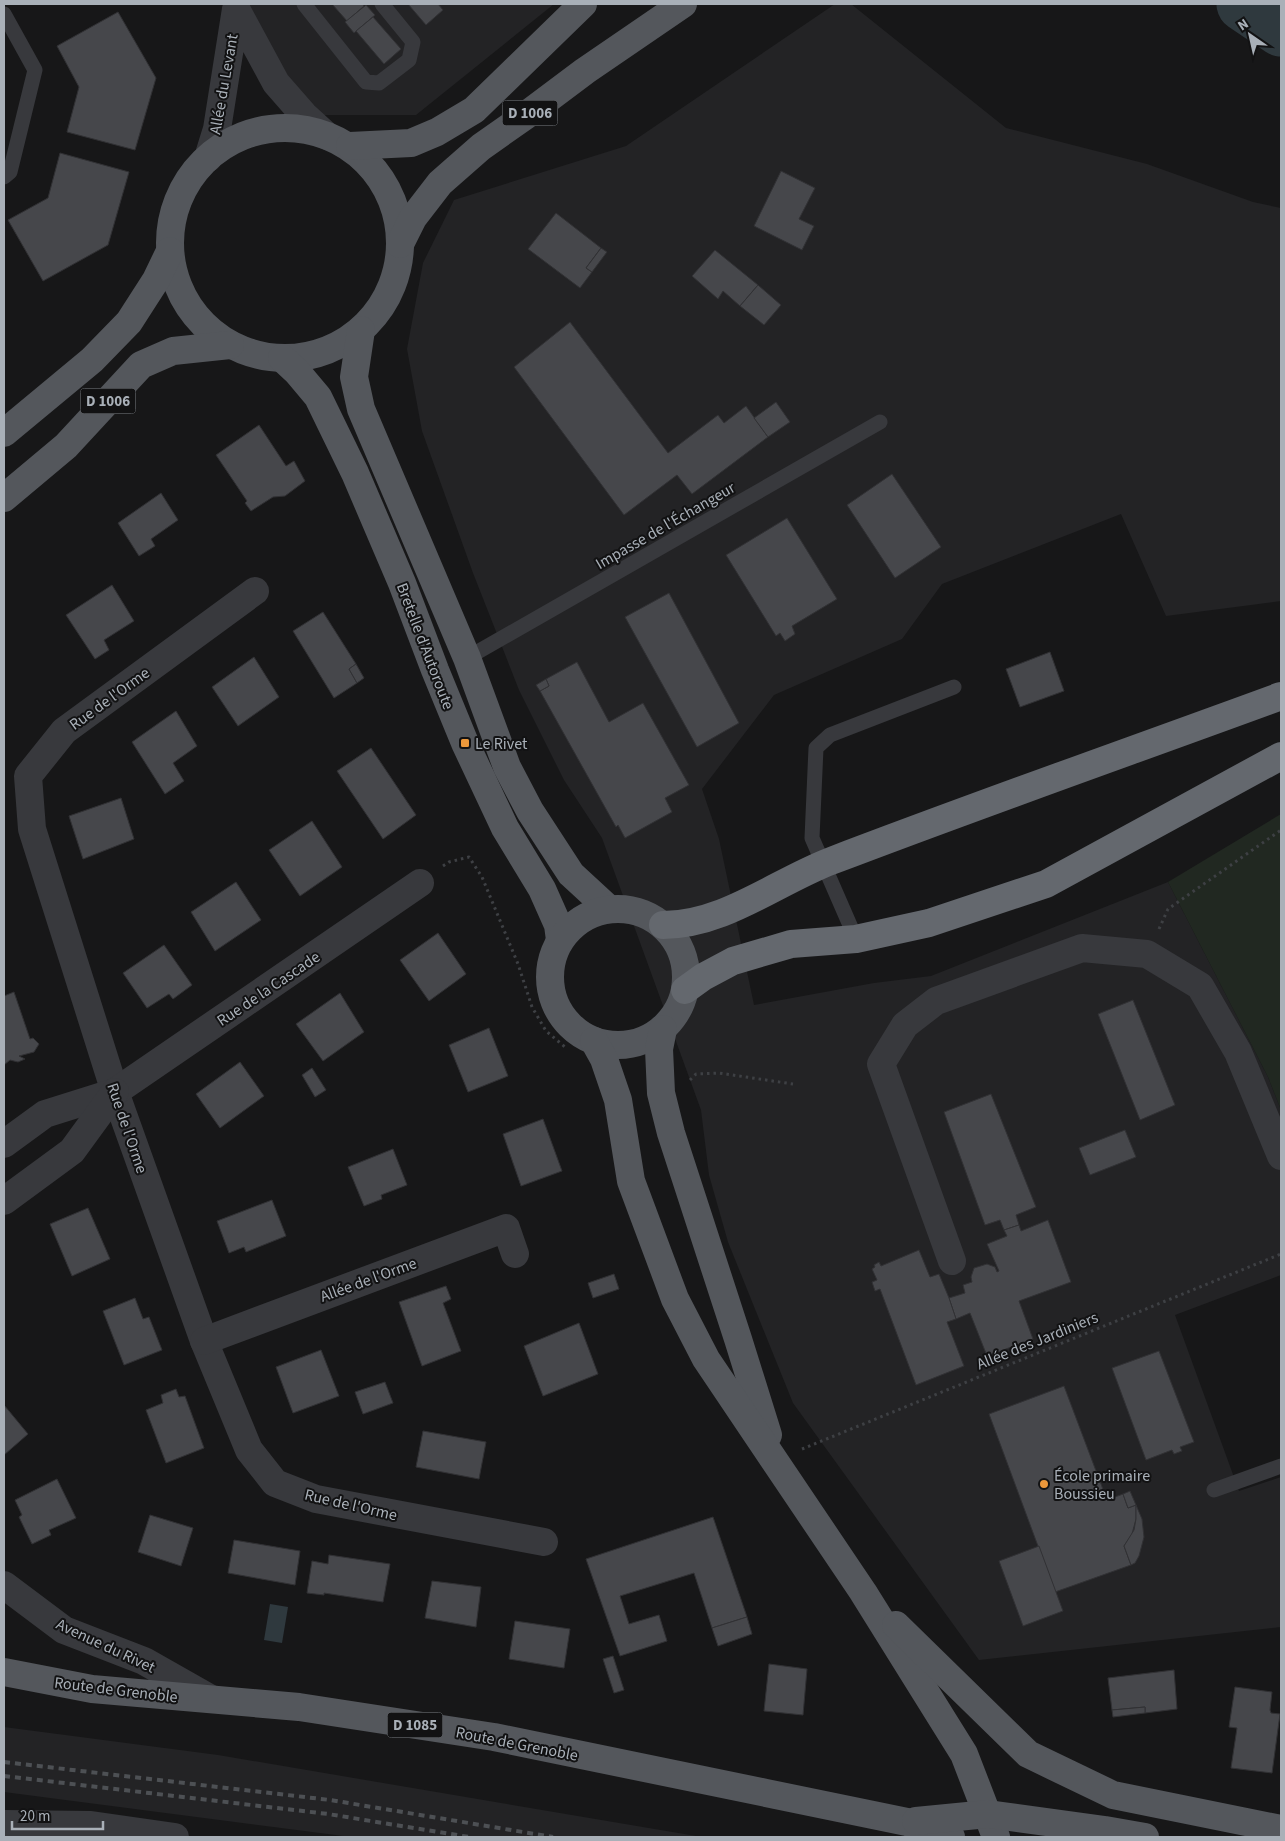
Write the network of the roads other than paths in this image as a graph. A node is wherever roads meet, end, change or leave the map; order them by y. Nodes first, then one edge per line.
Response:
1 (304, 4) edge
2 (382, 4) edge
3 (583, 4) edge
4 (683, 4) edge
5 (235, 6) edge
6 (4, 14) edge
7 (339, 141) junction
8 (208, 158) junction
9 (4, 177) edge
10 (400, 244) junction
11 (170, 252) junction
12 (361, 330) junction
13 (230, 345) junction
14 (282, 358) junction
15 (880, 422) dead end
16 (4, 433) edge
17 (4, 498) edge
18 (255, 590) dead end
19 (467, 658) junction
20 (954, 687) dead end
21 (1281, 696) edge
22 (1281, 756) edge
23 (822, 864) junction
24 (420, 883) road end
25 (609, 909) junction
26 (663, 925) junction
27 (856, 939) junction
28 (560, 940) junction
29 (686, 990) junction
30 (662, 1029) junction
31 (594, 1042) junction
32 (115, 1092) junction
33 (4, 1144) edge
34 (1281, 1156) edge
35 (4, 1201) edge
36 (516, 1254) dead end
37 (952, 1261) dead end
38 (204, 1340) junction
39 (776, 1461) junction
40 (1281, 1466) edge
41 (1214, 1490) dead end
42 (544, 1542) dead end
43 (4, 1585) edge
44 (863, 1592) junction
45 (4, 1672) edge
46 (211, 1699) junction
47 (907, 1822) junction
48 (4, 1824) edge
49 (992, 1825) edge
50 (1281, 1829) edge
51 (175, 1837) edge
52 (950, 1837) edge
53 (1145, 1837) edge

1 - 2 lane
3 - 7 main road, D 1006
4 - 10 main road, D 1006
5 - 7 street, Allée du Levant
5 - 8 street, Allée du Levant
6 - 9 lane
7 - 8 main road
7 - 10 main road
8 - 11 main road
10 - 12 main road
11 - 13 main road
11 - 16 main road, D 1006
12 - 14 main road
12 - 19 main road, Bretelle d'Autoroute
13 - 14 main road
13 - 17 main road, D 1006
14 - 28 main road, Bretelle d'Autoroute
15 - 19 lane, Impasse de l'Échangeur
18 - 32 street, Rue de l'Orme
19 - 25 main road, Bretelle d'Autoroute
20 - 23 lane
21 - 23 highway
22 - 27 highway
23 - 26 highway
23 - 27 lane
24 - 32 street, Rue de la Cascade
25 - 26 main road
25 - 28 main road
26 - 29 main road
27 - 29 highway
28 - 31 main road
29 - 30 main road
30 - 31 main road
30 - 39 main road
31 - 39 main road
32 - 33 street, Rue de la Cascade
32 - 35 street, Rue de la Cascade
32 - 38 street, Rue de l'Orme
34 - 37 street
36 - 38 street, Allée de l'Orme
38 - 42 street, Rue de l'Orme
39 - 44 main road
40 - 41 lane
43 - 46 street, Avenue du Rivet
44 - 49 main road
44 - 50 main road
45 - 46 main road, Route de Grenoble / D 1085
46 - 47 main road, Route de Grenoble / D 1085
47 - 49 main road, Route de Grenoble / D 1085
47 - 52 main road, Route de Grenoble / D 1085
48 - 51 street
49 - 53 main road, Route de Grenoble / D 1085

